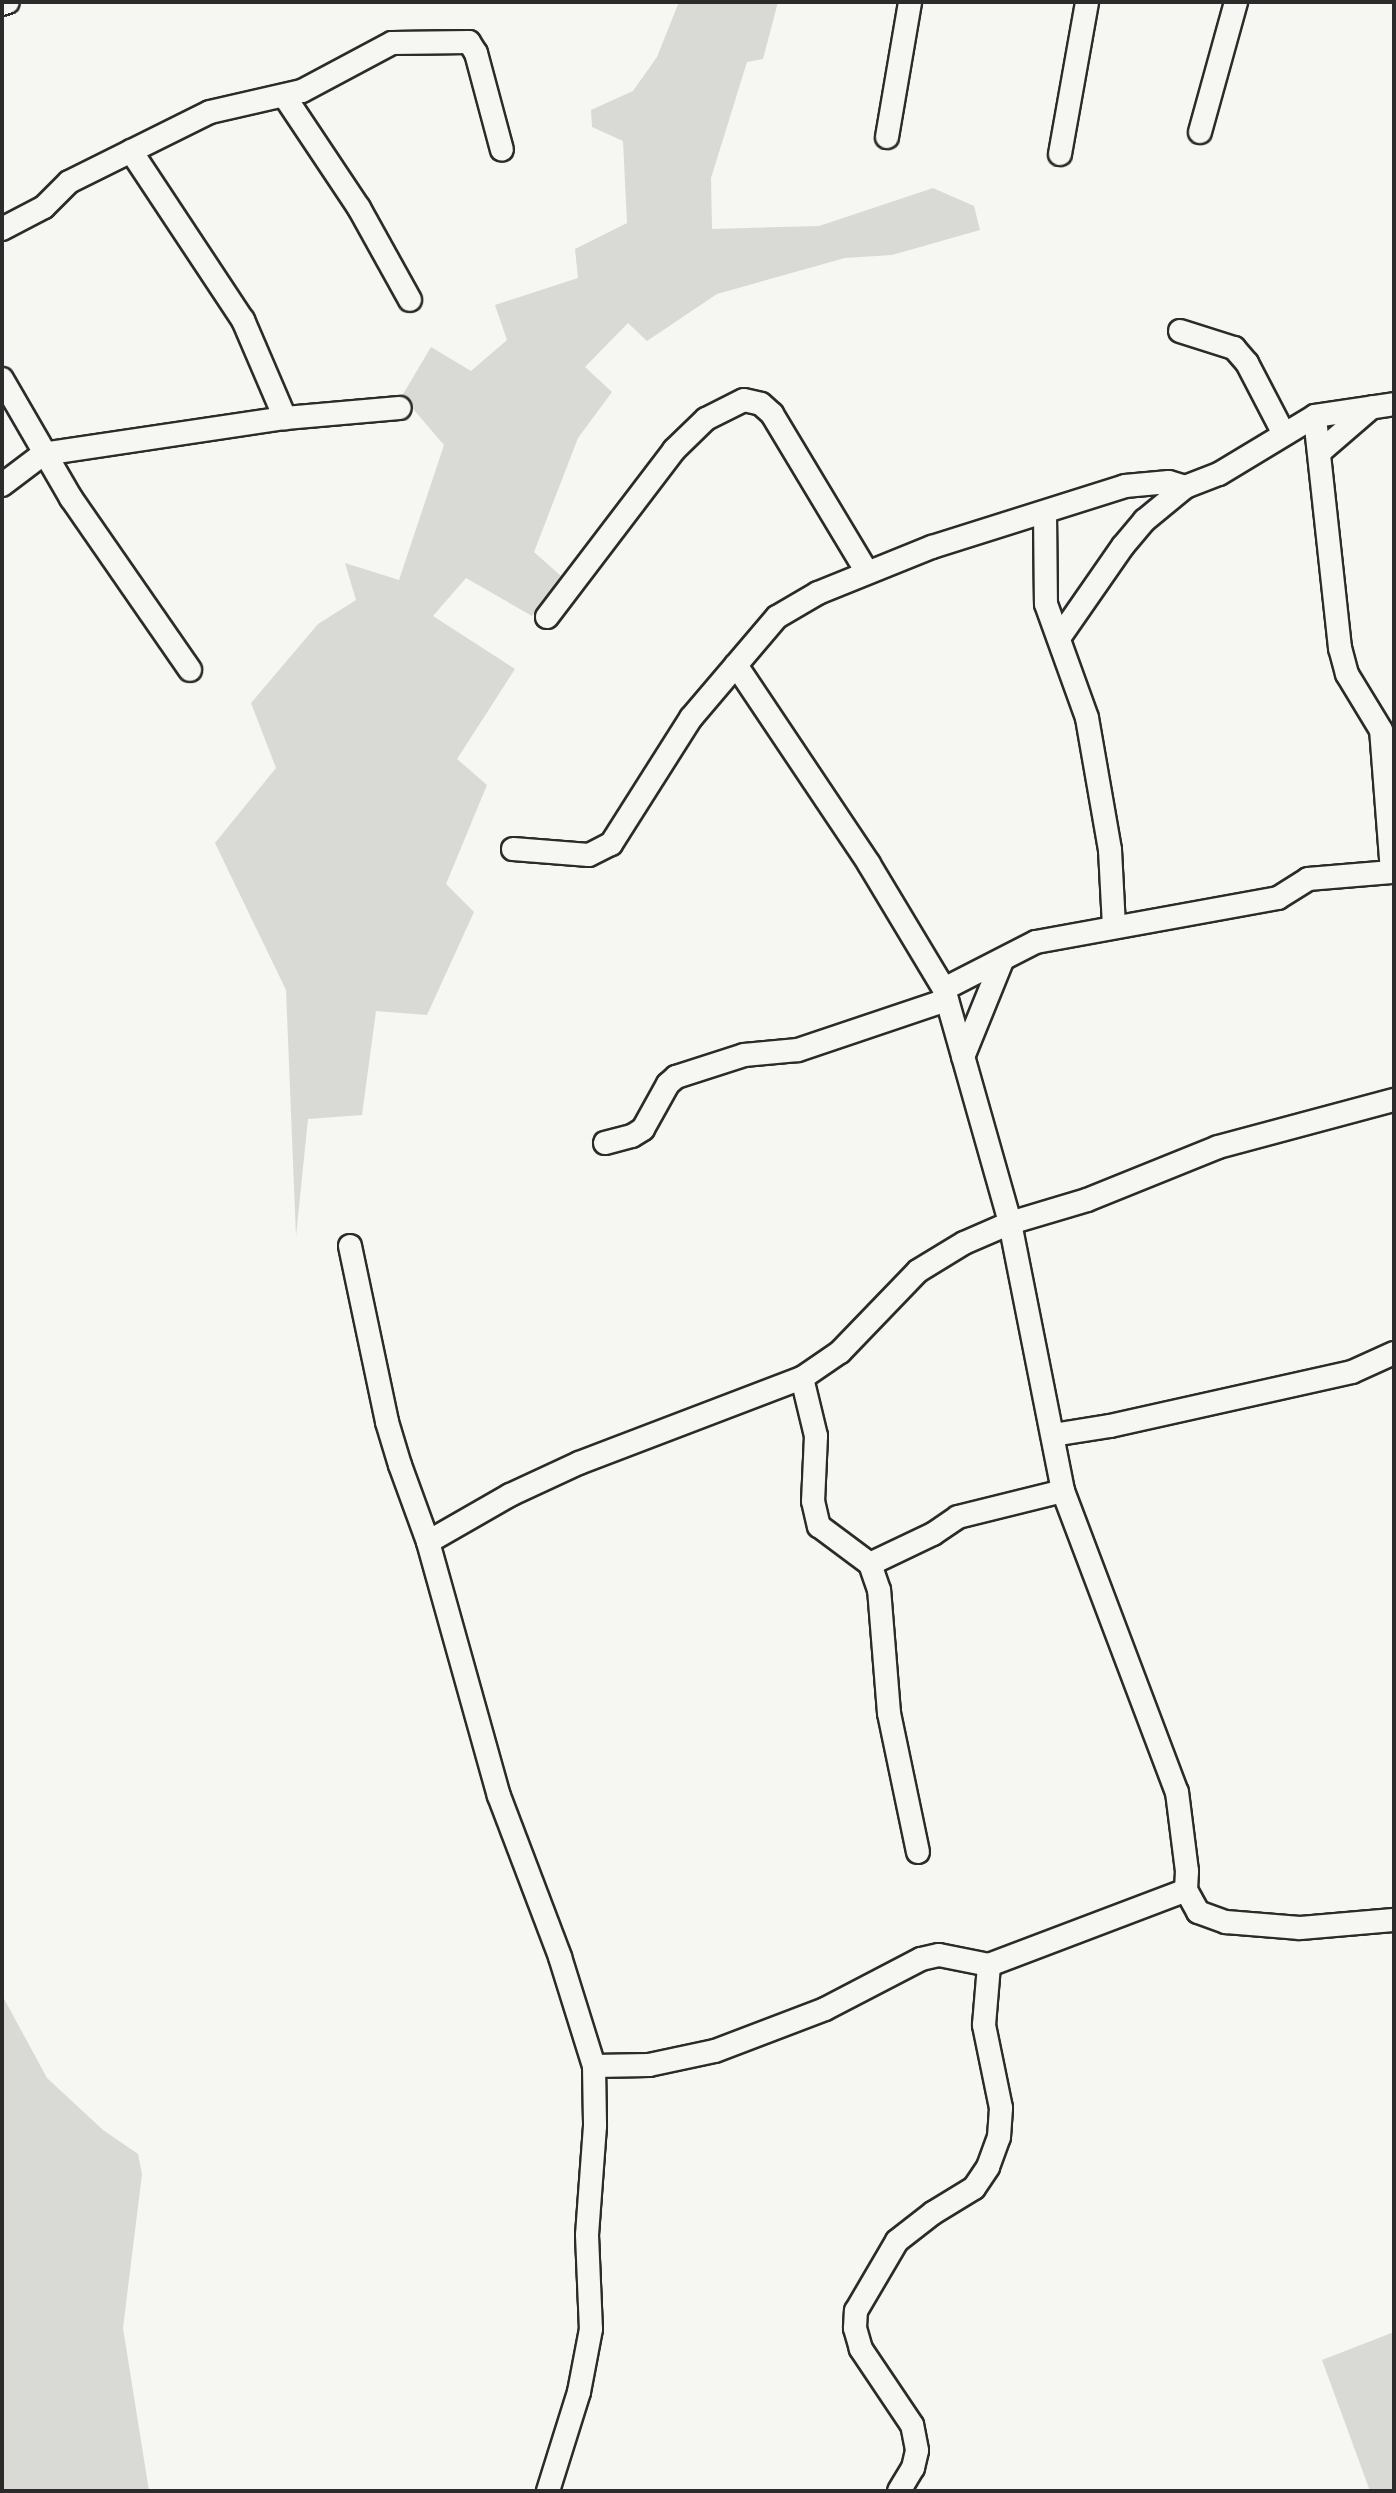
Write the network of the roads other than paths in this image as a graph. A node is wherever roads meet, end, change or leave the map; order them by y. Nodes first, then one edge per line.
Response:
1 (8, 2) edge
2 (910, 2) edge
3 (1087, 2) edge
4 (1236, 2) edge
5 (2, 4) edge
6 (285, 97) junction
7 (1200, 132) dead end
8 (887, 137) dead end
9 (502, 150) dead end
10 (131, 151) junction
11 (1060, 154) dead end
12 (2, 229) edge
13 (410, 300) dead end
14 (1180, 331) dead end
15 (2, 379) edge
16 (1383, 405) edge
17 (400, 408) dead end
18 (1315, 416) junction
19 (285, 418) junction
20 (1284, 434) junction
21 (1321, 451) junction
22 (43, 454) junction
23 (2, 485) edge
24 (1185, 487) junction
25 (1045, 513) junction
26 (867, 572) junction
27 (547, 617) dead end
28 (1059, 638) junction
29 (736, 665) junction
30 (190, 670) dead end
31 (513, 849) dead end
32 (1393, 876) edge
33 (1114, 927) junction
34 (1002, 961) junction
35 (946, 994) junction
36 (963, 1057) junction
37 (1394, 1100) edge
38 (605, 1143) dead end
39 (1010, 1223) junction
40 (350, 1246) dead end
41 (1394, 1353) edge
42 (802, 1378) junction
43 (1053, 1435) junction
44 (1063, 1491) junction
45 (428, 1542) junction
46 (870, 1564) junction
47 (918, 1852) dead end
48 (1186, 1890) junction
49 (1394, 1920) edge
50 (989, 1965) junction
51 (594, 2066) junction
52 (548, 2491) edge
53 (899, 2491) edge

1 - 5 street
2 - 8 street
3 - 11 street
4 - 7 street
6 - 9 street
6 - 10 street
6 - 13 street
10 - 12 street
10 - 19 street
14 - 20 street
15 - 22 street
16 - 18 street
16 - 21 street
17 - 19 street
18 - 20 street
18 - 21 street
19 - 22 street
20 - 24 street
21 - 32 street
22 - 23 street
22 - 30 street
24 - 25 street
24 - 28 street
25 - 26 street
25 - 28 street
26 - 27 street
26 - 29 street
28 - 33 street
29 - 31 street
29 - 35 street
32 - 33 street
33 - 34 street
34 - 35 street
34 - 36 street
35 - 36 street
35 - 38 street
36 - 39 street
37 - 39 street
39 - 42 street
39 - 43 street
40 - 45 street
41 - 43 street
42 - 45 street
42 - 46 street
43 - 44 street
44 - 46 street
44 - 48 street
45 - 51 street
46 - 47 street
48 - 49 street
48 - 50 street
50 - 51 street
50 - 53 street
51 - 52 street

